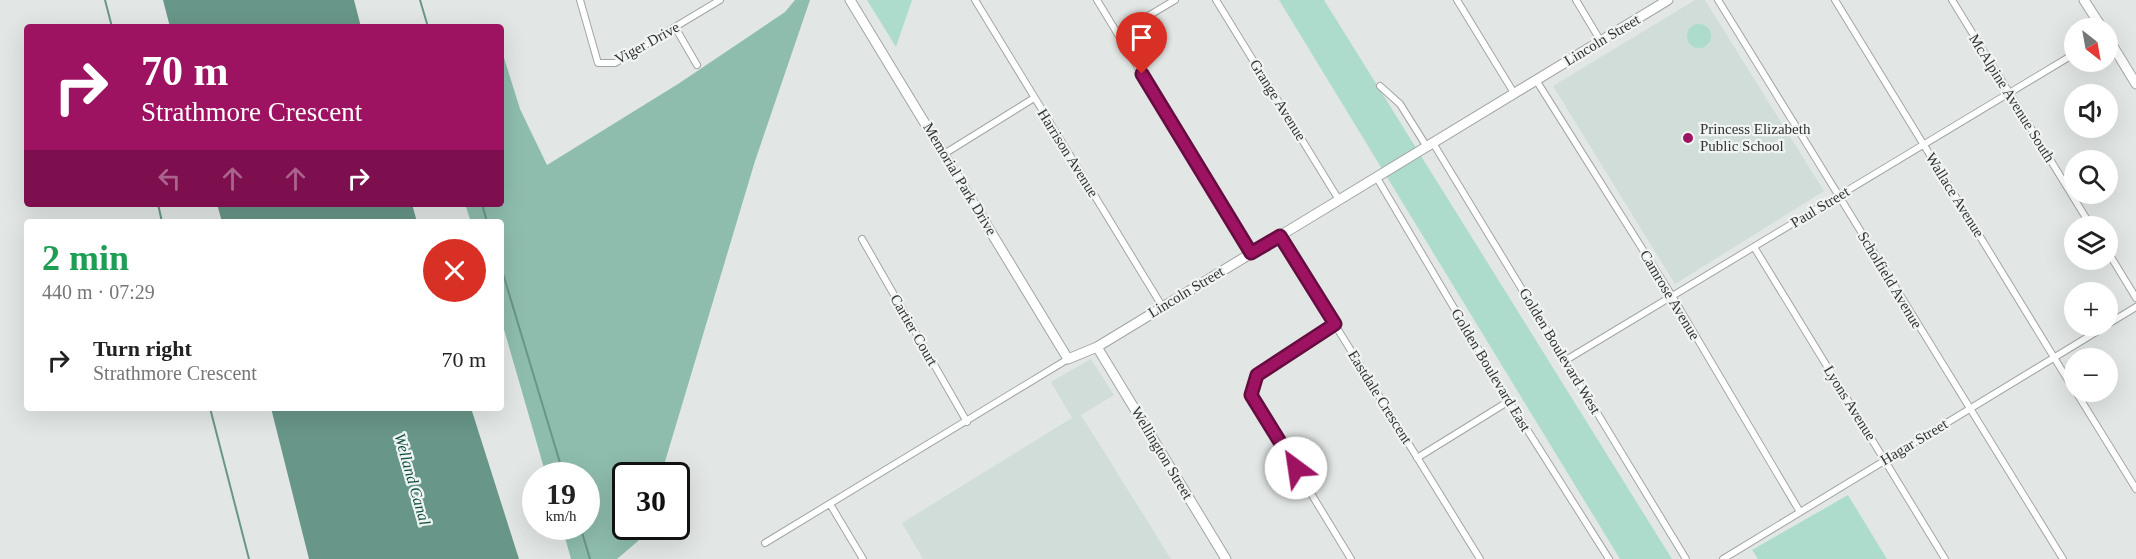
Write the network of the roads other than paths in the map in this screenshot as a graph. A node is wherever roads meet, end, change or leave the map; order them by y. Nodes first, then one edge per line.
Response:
1 (580, 0) edge
2 (720, 0) edge
3 (850, 0) edge
4 (975, 0) edge
5 (1096, 0) edge
6 (1175, 0) edge
7 (1216, 0) edge
8 (1457, 0) edge
9 (1576, 0) edge
10 (1668, 0) edge
11 (1718, 0) edge
12 (1835, 0) edge
13 (1952, 0) edge
14 (2085, 0) edge
15 (2096, 18) edge
16 (675, 27) junction
17 (1118, 34) junction
18 (1600, 40) junction
19 (2118, 54) edge
20 (2064, 60) edge
21 (697, 65) dead end
22 (1536, 80) junction
23 (2136, 84) edge
24 (1380, 87) dead end
25 (1514, 93) junction
26 (2009, 94) junction
27 (1034, 98) junction
28 (1430, 145) junction
29 (1924, 145) junction
30 (944, 154) junction
31 (1377, 178) junction
32 (1839, 195) junction
33 (1339, 200) junction
34 (2085, 216) edge
35 (1280, 236) junction
36 (862, 239) dead end
37 (1754, 247) junction
38 (1251, 253) junction
39 (2118, 268) edge
40 (1672, 296) junction
41 (2136, 298) edge
42 (1162, 306) junction
43 (2136, 307) edge
44 (2118, 318) edge
45 (1335, 324) junction
46 (2089, 336) edge
47 (1097, 347) junction
48 (2054, 357) junction
49 (1068, 359) junction
50 (1566, 360) junction
51 (2064, 373) edge
52 (1509, 401) junction
53 (2082, 402) edge
54 (1969, 409) junction
55 (967, 422) junction
56 (1417, 458) junction
57 (1885, 460) junction
58 (2136, 489) edge
59 (830, 504) junction
60 (1800, 512) junction
61 (765, 543) dead end
62 (863, 559) edge
63 (1227, 559) edge
64 (1351, 559) edge
65 (1479, 559) edge
66 (1609, 559) edge
67 (1686, 559) edge
68 (1723, 559) edge
69 (1945, 559) edge
70 (2063, 559) edge

1 - 16 street, Viger Drive
2 - 16 street, Viger Drive
3 - 30 main road, Memorial Park Drive
4 - 27 street, Harrison Avenue
5 - 17 street
6 - 17 street
7 - 33 street, Grange Avenue
8 - 25 street
9 - 18 street
10 - 18 main road, Lincoln Street
11 - 32 street, Scholfield Avenue
12 - 29 street, Wallace Avenue
13 - 26 street, McAlpine Avenue South
14 - 15 main road
16 - 21 street
17 - 38 street
18 - 22 main road, Lincoln Street
19 - 23 main road
20 - 26 street, Paul Street
22 - 25 main road, Lincoln Street
22 - 40 street, Camrose Avenue
24 - 28 street, Golden Boulevard West
25 - 28 main road, Lincoln Street
26 - 29 street, Paul Street
26 - 34 street, McAlpine Avenue South
27 - 30 street
27 - 42 street, Harrison Avenue
28 - 31 main road, Lincoln Street
28 - 50 street, Golden Boulevard West
29 - 32 street, Paul Street
29 - 48 street, Wallace Avenue
30 - 49 main road, Memorial Park Drive
31 - 33 main road, Lincoln Street
31 - 52 street, Golden Boulevard East
32 - 37 street, Paul Street
32 - 54 street, Scholfield Avenue
33 - 35 main road, Lincoln Street
35 - 38 main road, Lincoln Street
35 - 45 street, Eastdale Crescent
36 - 55 street, Cartier Court
37 - 40 street, Paul Street
37 - 57 street, Lyons Avenue
38 - 42 main road, Lincoln Street
39 - 41 street
40 - 50 street, Paul Street
40 - 60 street, Camrose Avenue
42 - 47 main road, Lincoln Street
43 - 44 street, Hagar Street
45 - 56 street, Eastdale Crescent
45 - 64 street
46 - 48 street, Hagar Street
47 - 49 main road, Lincoln Street
47 - 63 main road, Wellington Street
48 - 51 street, Wallace Avenue
48 - 54 street, Hagar Street
49 - 55 street, Lincoln Street
50 - 67 street, Golden Boulevard West
52 - 56 street
52 - 66 street, Golden Boulevard East
53 - 58 street, Wallace Avenue
54 - 57 street, Hagar Street
54 - 70 street, Scholfield Avenue
55 - 59 street, Lincoln Street
56 - 65 street, Eastdale Crescent
57 - 60 street, Hagar Street
57 - 69 street, Lyons Avenue
59 - 61 street, Lincoln Street
59 - 62 street
60 - 68 street, Hagar Street

